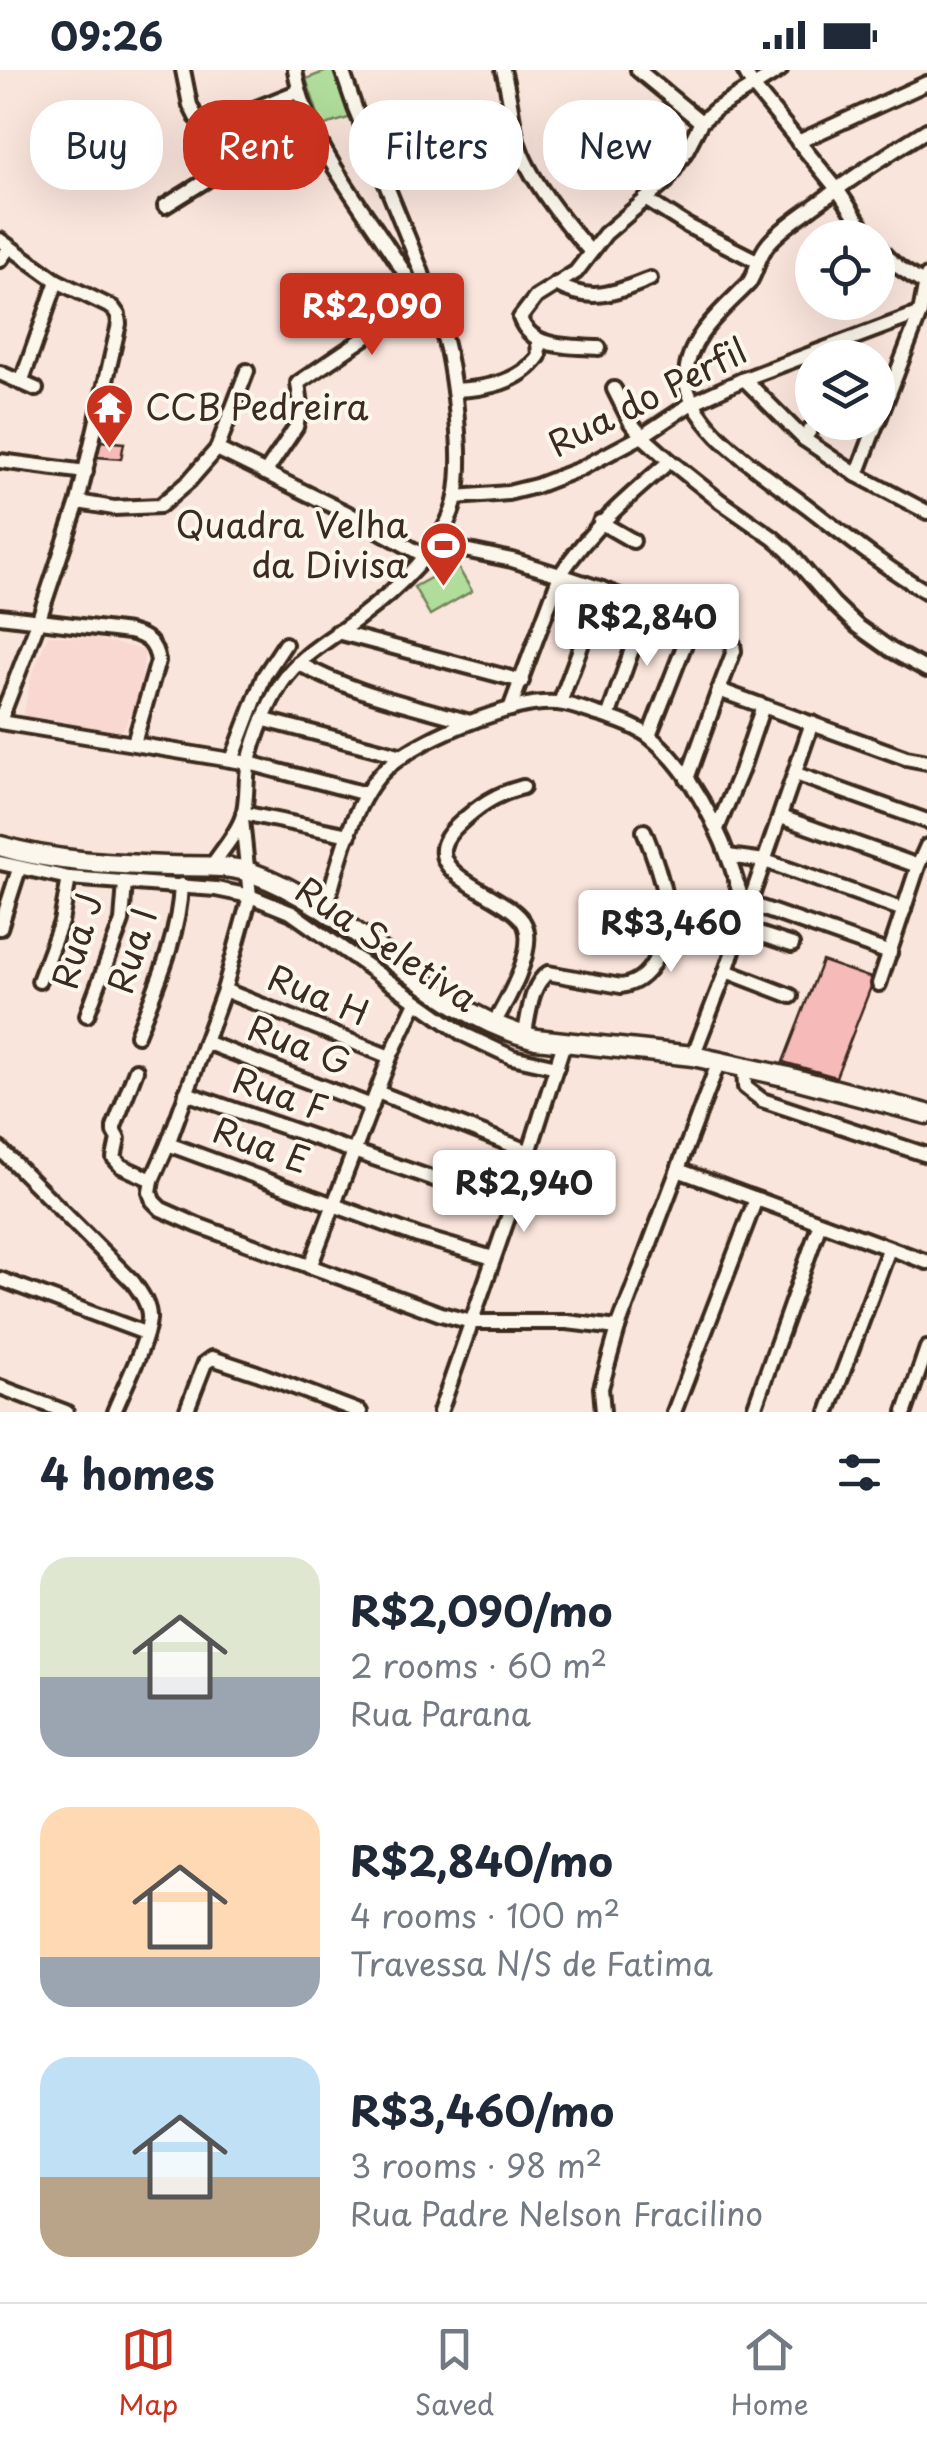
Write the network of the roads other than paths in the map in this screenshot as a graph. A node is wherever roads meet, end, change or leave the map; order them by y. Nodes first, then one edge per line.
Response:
1 (183, 70) edge
2 (296, 70) edge
3 (342, 70) edge
4 (503, 70) edge
5 (638, 70) edge
6 (744, 70) edge
7 (780, 70) edge
8 (927, 83) edge
9 (753, 86) junction
10 (299, 91) junction
11 (189, 100) edge
12 (277, 100) edge
13 (700, 122) junction
14 (927, 130) edge
15 (798, 142) junction
16 (837, 188) junction
17 (190, 190) edge
18 (644, 198) junction
19 (165, 206) dead end
20 (858, 220) edge
21 (3, 249) edge
22 (591, 252) junction
23 (756, 261) junction
24 (895, 264) edge
25 (650, 280) dead end
26 (57, 281) junction
27 (926, 282) edge
28 (556, 284) junction
29 (422, 299) junction
30 (434, 311) junction
31 (920, 313) junction
32 (538, 341) junction
33 (599, 348) dead end
34 (247, 371) dead end
35 (0, 373) edge
36 (895, 378) edge
37 (744, 380) junction
38 (21, 382) junction
39 (36, 389) dead end
40 (614, 389) dead end
41 (454, 390) junction
42 (692, 403) junction
43 (795, 430) edge
44 (642, 436) junction
45 (805, 440) edge
46 (871, 440) edge
47 (217, 449) junction
48 (0, 461) edge
49 (670, 461) junction
50 (86, 472) junction
51 (265, 472) junction
52 (857, 475) junction
53 (456, 497) junction
54 (78, 502) junction
55 (926, 507) edge
56 (600, 522) junction
57 (634, 541) dead end
58 (436, 544) junction
59 (425, 556) junction
60 (560, 575) junction
61 (602, 589) junction
62 (927, 592) edge
63 (647, 607) junction
64 (0, 616) edge
65 (38, 622) junction
66 (693, 623) junction
67 (337, 632) junction
68 (285, 644) dead end
69 (298, 664) junction
70 (927, 670) edge
71 (522, 681) junction
72 (719, 690) junction
73 (560, 703) junction
74 (763, 706) junction
75 (510, 709) junction
76 (608, 717) junction
77 (265, 720) junction
78 (0, 721) edge
79 (470, 722) junction
80 (812, 723) junction
81 (649, 736) junction
82 (134, 742) junction
83 (403, 756) junction
84 (232, 760) junction
85 (927, 762) edge
86 (249, 763) junction
87 (796, 774) junction
88 (687, 779) junction
89 (523, 787) dead end
90 (366, 794) junction
91 (243, 816) junction
92 (781, 817) junction
93 (927, 821) edge
94 (718, 829) junction
95 (644, 831) dead end
96 (349, 835) junction
97 (0, 846) edge
98 (927, 846) edge
99 (728, 856) junction
100 (765, 861) junction
101 (0, 863) edge
102 (918, 866) junction
103 (211, 867) junction
104 (20, 869) junction
105 (249, 872) junction
106 (69, 878) junction
107 (126, 883) junction
108 (182, 885) junction
109 (281, 887) junction
110 (250, 896) junction
111 (904, 910) junction
112 (325, 911) junction
113 (745, 916) junction
114 (0, 928) edge
115 (792, 945) dead end
116 (890, 953) junction
117 (726, 972) junction
118 (39, 981) dead end
119 (879, 984) dead end
120 (224, 990) junction
121 (791, 996) dead end
122 (416, 1002) junction
123 (87, 1016) dead end
124 (493, 1025) junction
125 (137, 1035) dead end
126 (524, 1036) junction
127 (205, 1042) junction
128 (564, 1042) junction
129 (693, 1056) junction
130 (390, 1057) junction
131 (718, 1061) junction
132 (557, 1067) junction
133 (744, 1067) junction
134 (136, 1070) dead end
135 (186, 1093) junction
136 (375, 1099) junction
137 (927, 1114) edge
138 (168, 1144) junction
139 (0, 1149) edge
140 (530, 1152) junction
141 (354, 1153) junction
142 (927, 1156) edge
143 (678, 1170) junction
144 (152, 1180) junction
145 (756, 1200) junction
146 (334, 1204) junction
147 (512, 1206) junction
148 (820, 1223) junction
149 (889, 1249) junction
150 (493, 1258) junction
151 (927, 1262) edge
152 (310, 1267) junction
153 (0, 1279) edge
154 (472, 1322) junction
155 (618, 1328) junction
156 (145, 1334) junction
157 (927, 1348) edge
158 (0, 1387) edge
159 (66, 1412) edge
160 (114, 1412) edge
161 (186, 1412) edge
162 (360, 1412) edge
163 (440, 1412) edge
164 (603, 1412) edge
165 (674, 1412) edge
166 (753, 1412) edge
167 (828, 1412) edge
168 (904, 1412) edge

1 - 11 street
2 - 10 street
3 - 30 street
4 - 22 street
5 - 13 street
6 - 9 street
7 - 9 street
8 - 15 street
9 - 13 street
9 - 15 street
10 - 12 street
10 - 29 street
13 - 18 street
14 - 16 street
15 - 16 street
16 - 20 street
16 - 23 street
17 - 19 street
18 - 22 street
18 - 23 street
21 - 26 street
22 - 28 street
23 - 42 street
24 - 27 street
25 - 28 street
26 - 38 street
26 - 50 street
27 - 31 street
28 - 32 street
29 - 30 street
29 - 51 street
30 - 41 street
31 - 36 street
31 - 37 street, Rua do Perfil
32 - 33 street
32 - 41 street
34 - 47 street
35 - 38 street
37 - 42 street, Rua do Perfil
37 - 43 street
38 - 39 street
40 - 44 street
41 - 53 street
42 - 44 street, Rua do Perfil
42 - 62 street
44 - 49 street
44 - 53 street, Rua do Perfil
45 - 52 street
46 - 52 street
47 - 51 street
47 - 54 street
48 - 50 street
49 - 56 street
49 - 70 street
50 - 54 street
51 - 59 street
52 - 55 street
53 - 58 street
54 - 65 street
56 - 57 street
56 - 60 street
58 - 59 street
58 - 60 street
59 - 67 street
60 - 61 street
60 - 71 street
61 - 63 street
61 - 73 street
63 - 66 street
63 - 76 street
64 - 65 street
65 - 78 street
65 - 82 street
66 - 72 street
66 - 81 street
67 - 69 street
67 - 71 street
68 - 84 street
69 - 77 street
69 - 79 street
71 - 75 street
72 - 74 street
72 - 88 street
73 - 75 street
73 - 76 street
74 - 80 street
74 - 94 street
75 - 79 street
76 - 81 street
77 - 83 street
77 - 86 street
78 - 82 street
79 - 83 street
80 - 85 street
80 - 87 street
81 - 88 street
82 - 84 street
83 - 90 street
84 - 86 street
86 - 90 street
86 - 91 street
87 - 92 street
87 - 93 street
88 - 94 street
89 - 124 street
90 - 96 street
91 - 96 street
91 - 103 street
91 - 105 street
92 - 100 street
92 - 102 street
94 - 99 street
95 - 126 street
96 - 112 street
97 - 103 main road
98 - 102 street
99 - 100 street
99 - 113 street
100 - 111 street
100 - 113 street
101 - 104 street, Rua Seletiva
102 - 111 street
103 - 105 main road
104 - 106 street, Rua Seletiva
104 - 114 street
105 - 109 main road
105 - 110 street
106 - 107 street, Rua Seletiva
106 - 118 street
107 - 108 street, Rua Seletiva
107 - 123 street, Rua J
108 - 110 street, Rua Seletiva
108 - 125 street, Rua I
109 - 110 street
109 - 112 main road
110 - 120 street
110 - 122 street, Rua Seletiva
111 - 116 street
112 - 124 main road
113 - 115 street
113 - 116 street
113 - 117 street
116 - 119 street
117 - 121 street
117 - 129 street
120 - 127 street
120 - 130 street, Rua H
122 - 130 street
122 - 132 street, Rua Seletiva
124 - 126 main road
126 - 128 main road
127 - 135 street
127 - 136 street, Rua G
128 - 129 main road
128 - 132 street
129 - 131 main road
130 - 136 street
131 - 133 main road
131 - 143 street
132 - 140 street
133 - 137 main road
133 - 142 street
134 - 144 street
135 - 138 street
135 - 141 street, Rua F
136 - 140 street, Rua G
136 - 141 street
138 - 144 street
138 - 146 street, Rua E
139 - 156 street
140 - 147 street
141 - 146 street
141 - 147 street, Rua F
143 - 145 street
143 - 155 street
144 - 152 street
145 - 148 street
145 - 165 street
146 - 150 street, Rua E
146 - 152 street
147 - 150 street
148 - 149 street
148 - 166 street
149 - 151 street
149 - 167 street
150 - 154 street
152 - 154 street
153 - 156 street
154 - 155 street
154 - 163 street
155 - 164 street
156 - 160 street
157 - 168 street
158 - 159 street
161 - 162 street

